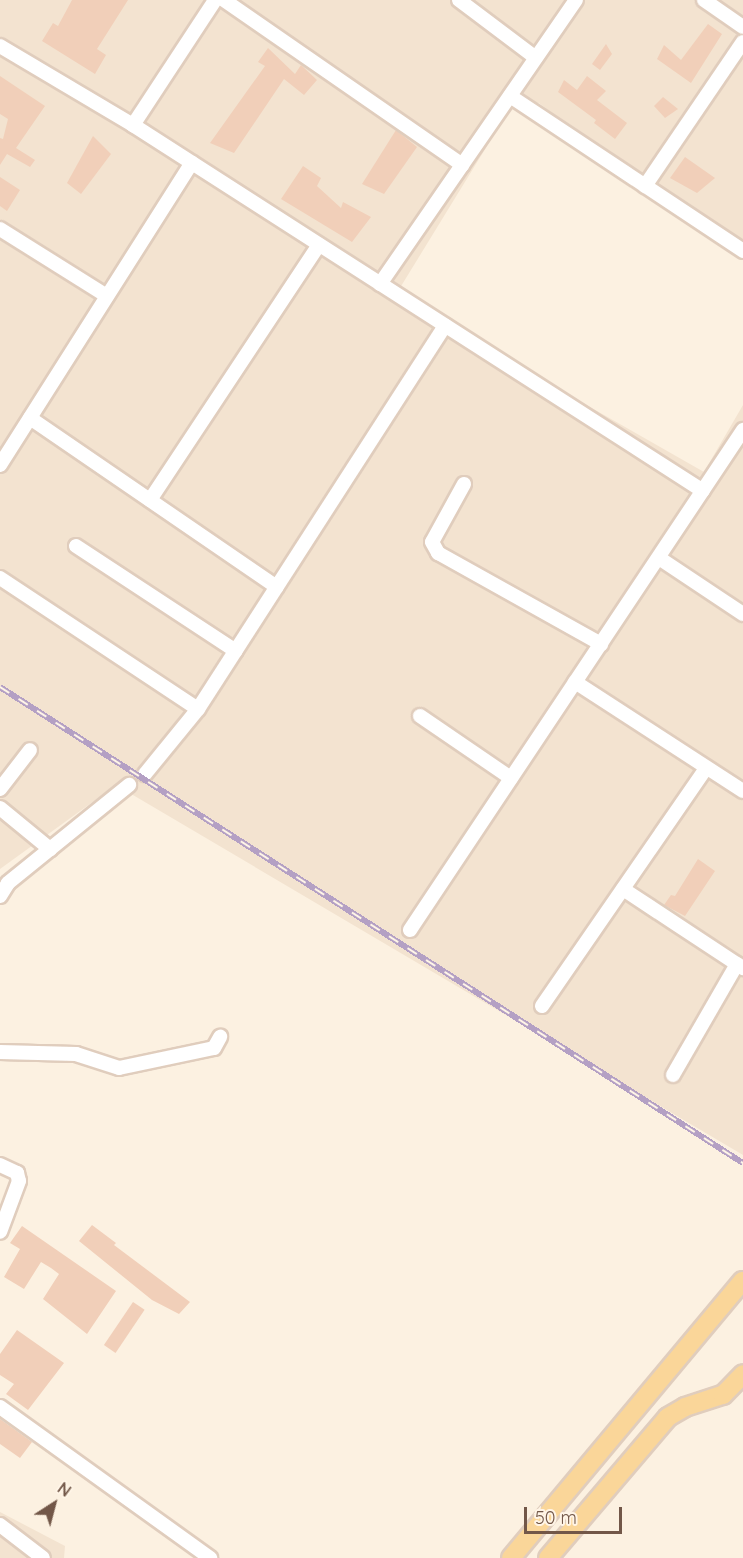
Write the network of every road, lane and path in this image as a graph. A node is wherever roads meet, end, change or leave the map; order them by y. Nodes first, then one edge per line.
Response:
1 (215, 0) edge
2 (224, 0) edge
3 (459, 0) edge
4 (576, 0) edge
5 (705, 0) edge
6 (743, 27) edge
7 (743, 42) edge
8 (0, 46) edge
9 (536, 58) junction
10 (510, 96) junction
11 (133, 125) junction
12 (192, 163) junction
13 (462, 165) junction
14 (645, 186) junction
15 (0, 229) edge
16 (319, 245) junction
17 (743, 251) edge
18 (380, 284) junction
19 (107, 296) junction
20 (445, 326) junction
21 (30, 418) junction
22 (743, 430) edge
23 (0, 465) edge
24 (465, 484) dead end
25 (703, 491) junction
26 (150, 500) junction
27 (76, 546) dead end
28 (659, 558) junction
29 (0, 578) edge
30 (277, 587) junction
31 (743, 614) edge
32 (601, 644) junction
33 (236, 651) junction
34 (575, 682) junction
35 (198, 709) junction
36 (420, 716) dead end
37 (30, 750) dead end
38 (706, 768) junction
39 (145, 774) dead end
40 (511, 778) junction
41 (129, 785) dead end
42 (0, 789) edge
43 (743, 791) edge
44 (0, 808) edge
45 (50, 849) junction
46 (623, 889) junction
47 (0, 896) edge
48 (410, 930) dead end
49 (740, 966) edge
50 (542, 1006) dead end
51 (220, 1037) dead end
52 (0, 1052) edge
53 (673, 1075) dead end
54 (0, 1165) edge
55 (0, 1232) edge
56 (743, 1281) edge
57 (743, 1374) edge
58 (0, 1407) edge
59 (0, 1525) edge
60 (43, 1558) edge
61 (210, 1558) edge
62 (511, 1558) edge
63 (548, 1558) edge

1 - 11 street
2 - 13 street
3 - 9 street
4 - 9 street
5 - 6 street
7 - 14 street
8 - 11 street
9 - 10 street
10 - 13 street
10 - 14 street
11 - 12 street
12 - 16 street
12 - 19 street
13 - 18 street
14 - 17 street
15 - 19 street
16 - 18 street
16 - 26 street
18 - 20 street
19 - 21 street
20 - 25 street
20 - 30 street
21 - 23 street
21 - 26 street
22 - 25 street
24 - 32 street
25 - 28 street
26 - 30 street
27 - 33 street
28 - 31 street
28 - 32 street
29 - 35 street
30 - 33 street
32 - 34 street
33 - 35 street
34 - 38 street
34 - 40 street
35 - 39 street
36 - 40 street
37 - 42 street
38 - 43 street
38 - 46 street
40 - 48 street
41 - 45 street
44 - 45 street
45 - 47 street
46 - 49 street
46 - 50 street
49 - 53 street
51 - 52 street
54 - 55 street
56 - 62 main road
57 - 63 main road
58 - 61 street
59 - 60 street

